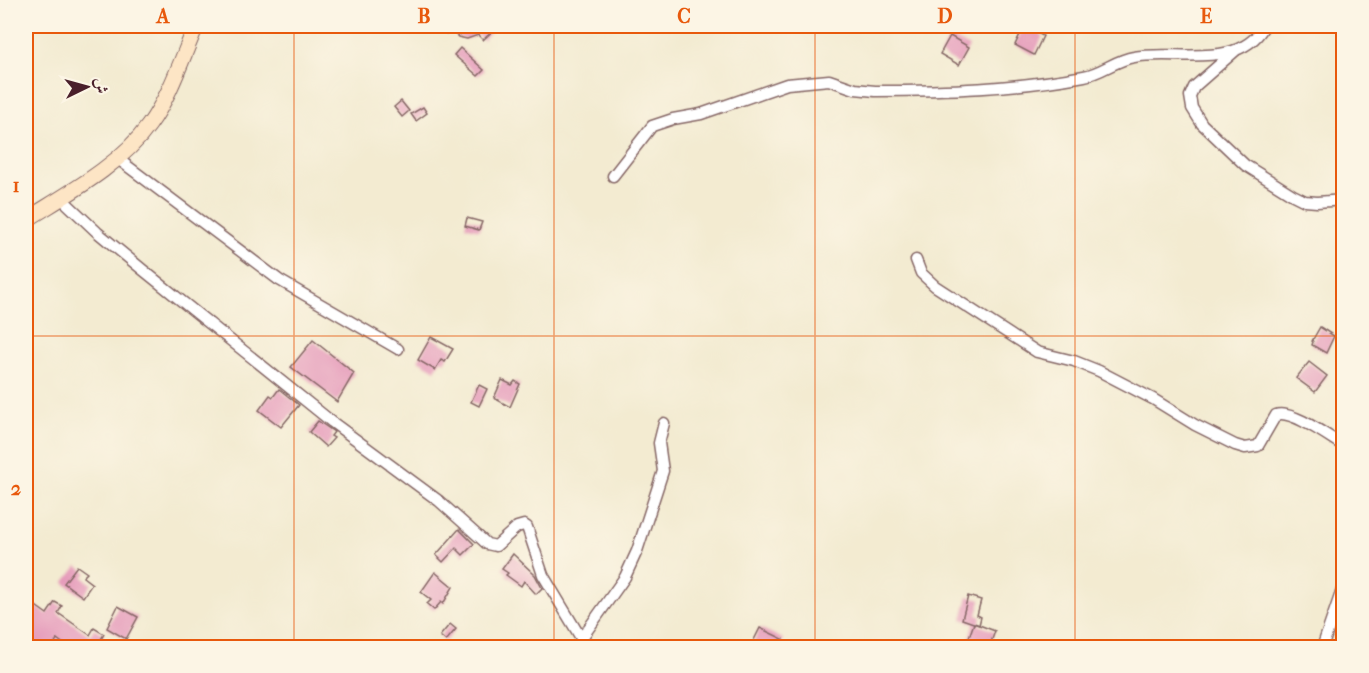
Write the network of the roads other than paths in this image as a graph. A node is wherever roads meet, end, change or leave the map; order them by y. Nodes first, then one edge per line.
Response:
1 (196, 26) edge
2 (1264, 26) edge
3 (1235, 51) junction
4 (117, 159) junction
5 (613, 176) dead end
6 (61, 198) junction
7 (1344, 200) edge
8 (26, 220) edge
9 (916, 260) dead end
10 (398, 348) dead end
11 (664, 423) dead end
12 (1344, 446) edge
13 (1344, 584) edge
14 (584, 643) edge
15 (1322, 648) edge

1 - 4 street
2 - 3 street
3 - 5 street
3 - 7 street
4 - 6 street
4 - 10 street
6 - 8 street
6 - 14 street
9 - 12 street
11 - 14 street
13 - 15 street

